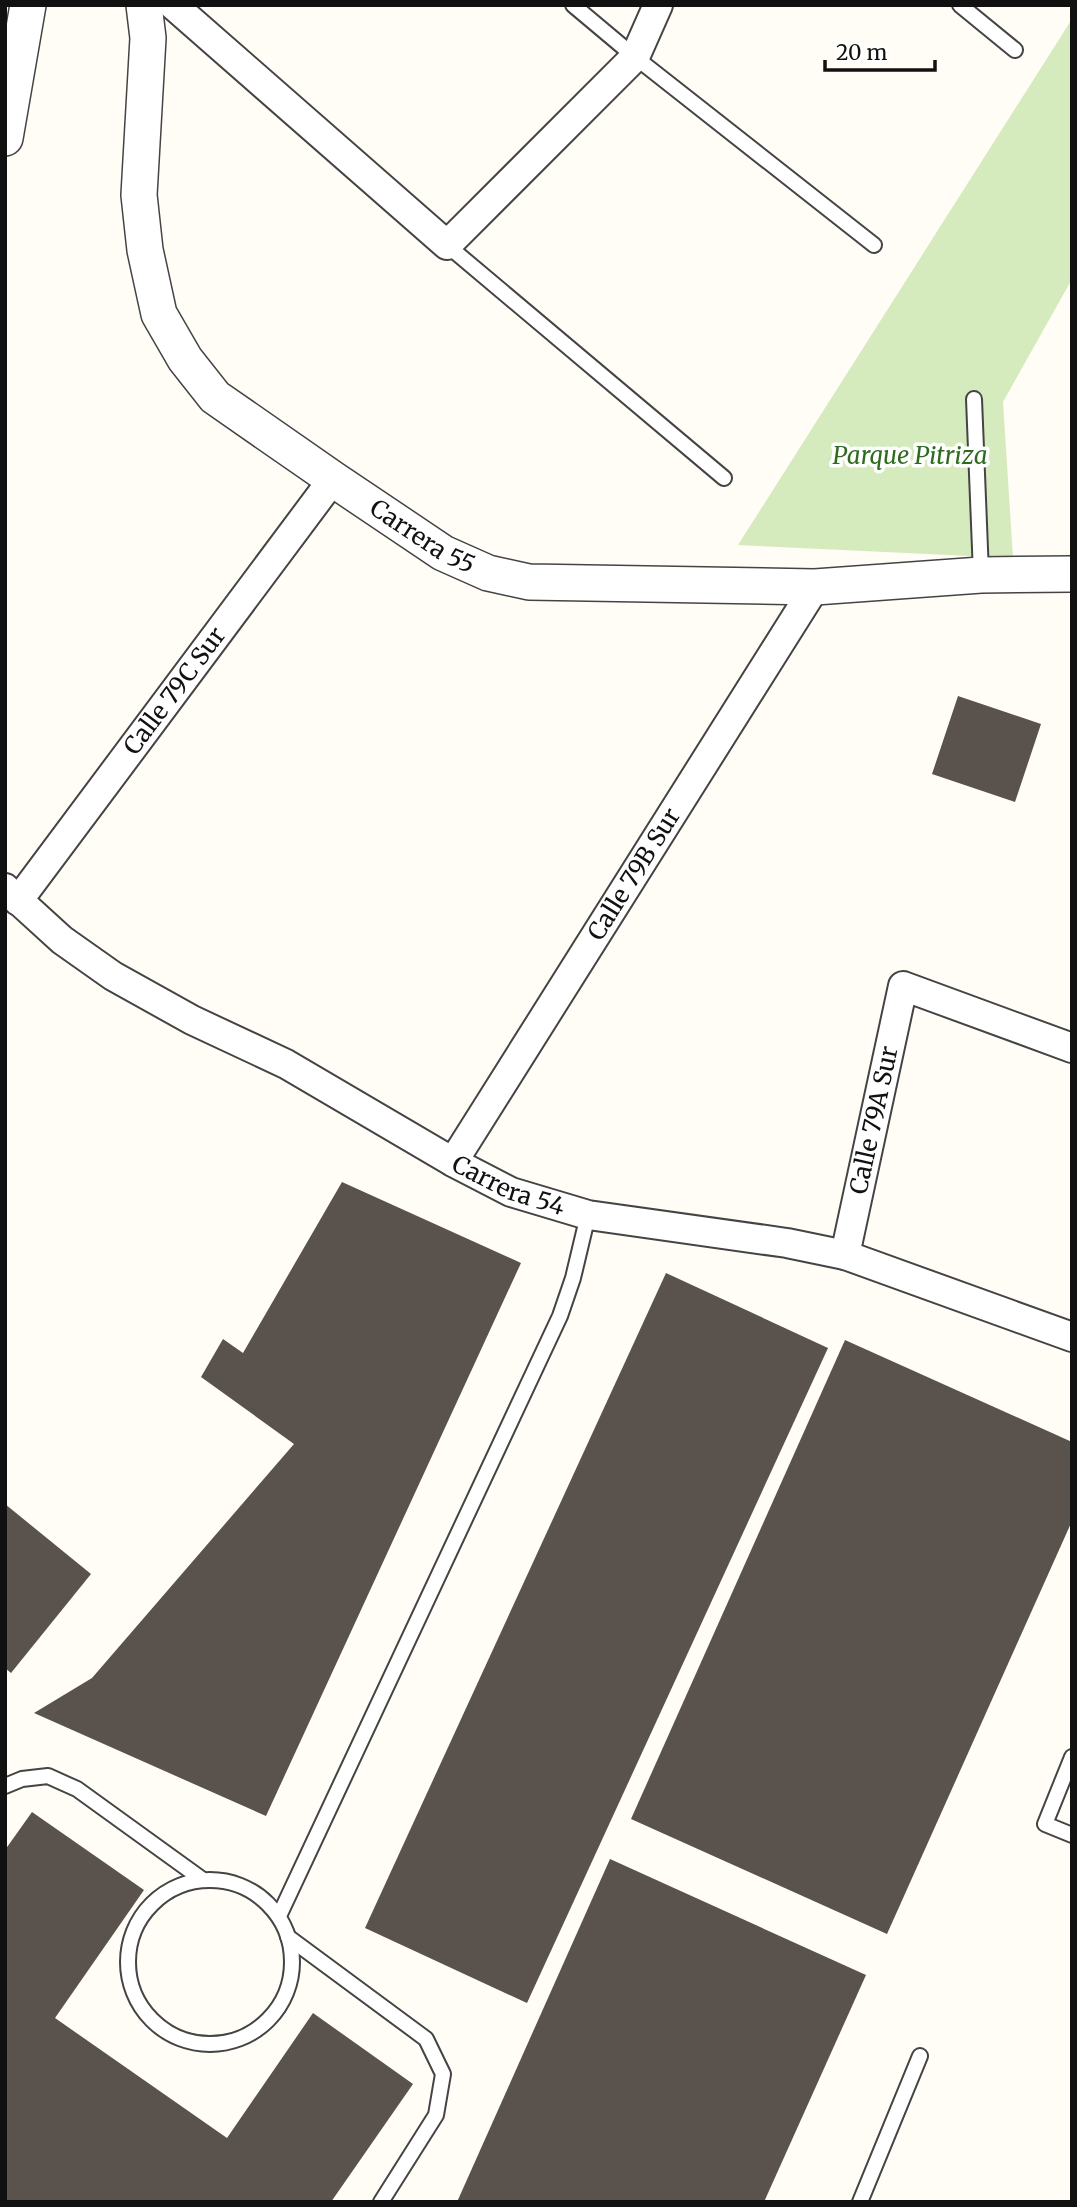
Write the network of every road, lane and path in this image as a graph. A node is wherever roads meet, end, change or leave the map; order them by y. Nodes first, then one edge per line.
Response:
1 (28, 5) edge
2 (144, 5) edge
3 (173, 5) edge
4 (573, 5) edge
5 (658, 5) edge
6 (960, 5) edge
7 (1015, 50) dead end
8 (635, 57) junction
9 (6, 124) edge
10 (447, 244) junction
11 (874, 245) dead end
12 (974, 399) dead end
13 (724, 478) dead end
14 (332, 479) junction
15 (1072, 574) edge
16 (981, 575) junction
17 (814, 587) junction
18 (11, 894) edge
19 (1072, 1048) edge
20 (453, 1162) junction
21 (588, 1215) junction
22 (845, 1255) junction
23 (1072, 1337) edge
24 (1072, 1757) edge
25 (5, 1786) edge
26 (1072, 1835) edge
27 (203, 1880) junction
28 (279, 1916) junction
29 (288, 1937) junction
30 (920, 2056) dead end
31 (381, 2202) edge
32 (860, 2202) edge

1 - 9 street
2 - 14 street, Carrera 55
3 - 10 street
4 - 8 lane
5 - 8 street
6 - 7 lane
8 - 10 street
8 - 11 lane
10 - 13 lane
12 - 16 lane
14 - 17 street, Carrera 55
14 - 18 street, Calle 79C Sur
15 - 16 street, Carrera 55
16 - 17 street, Carrera 55
17 - 20 street, Calle 79B Sur
18 - 20 street, Carrera 54
19 - 22 street, Calle 79A Sur
20 - 21 street, Carrera 54
21 - 22 street, Carrera 54
21 - 28 lane
22 - 23 street, Carrera 54
24 - 26 lane
25 - 27 lane
27 - 28 lane
27 - 29 lane
28 - 29 lane
29 - 31 lane
30 - 32 lane

